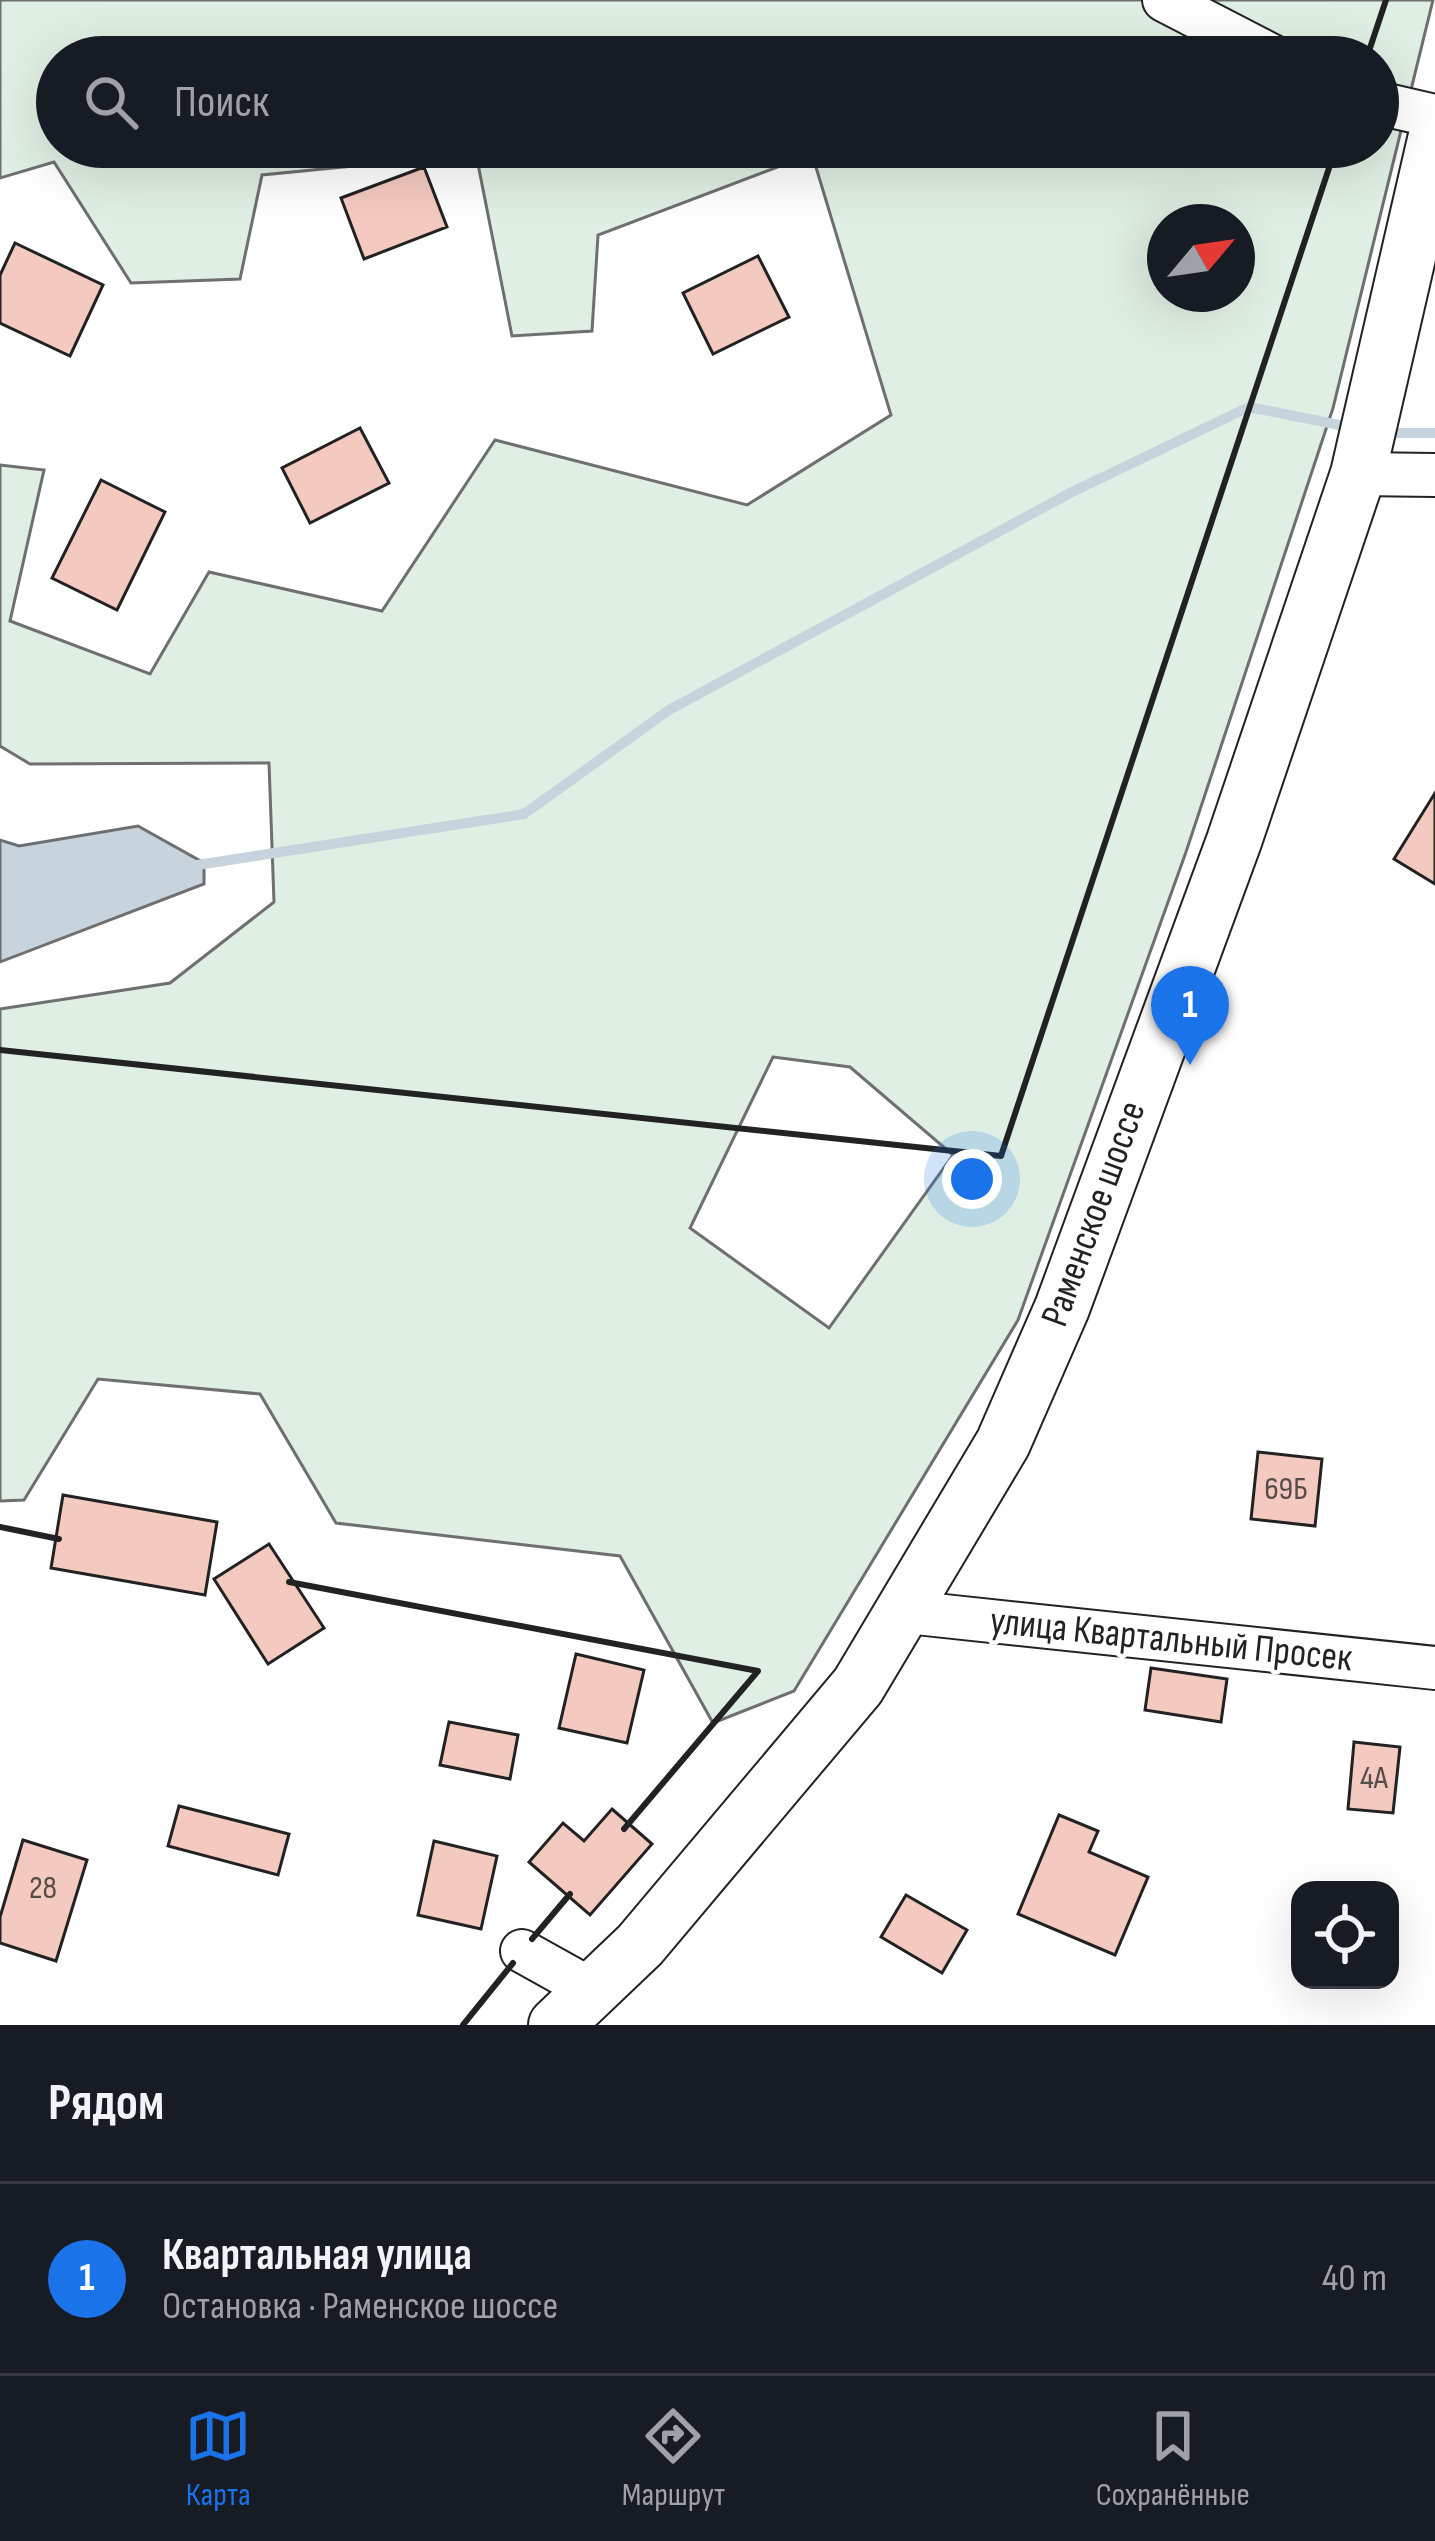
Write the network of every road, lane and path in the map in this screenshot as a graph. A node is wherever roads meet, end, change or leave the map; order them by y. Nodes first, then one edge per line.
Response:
1 (1163, 0) edge
2 (1233, 36) edge
3 (1399, 108) edge
4 (1435, 116) edge
5 (1435, 140) edge
6 (1358, 474) junction
7 (1435, 475) edge
8 (907, 1612) junction
9 (1435, 1668) edge
10 (522, 1951) dead end
11 (574, 2008) edge

1 - 2 street
3 - 4 street
5 - 6 main road, Раменское шоссе
6 - 7 street
6 - 8 main road, Раменское шоссе
8 - 9 street, улица Квартальный Просек
8 - 11 main road, Раменское шоссе
10 - 11 street

